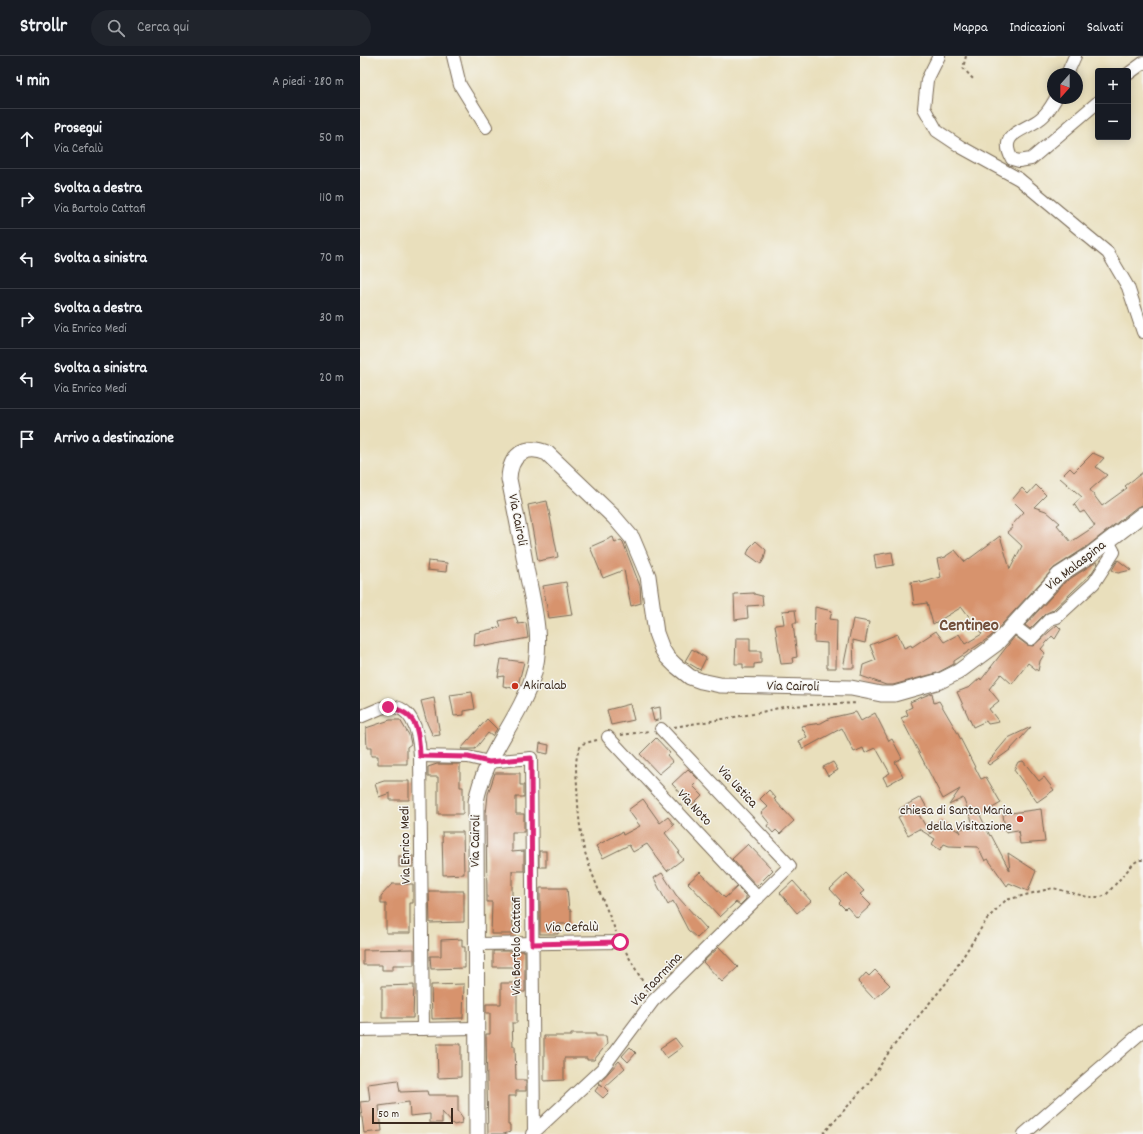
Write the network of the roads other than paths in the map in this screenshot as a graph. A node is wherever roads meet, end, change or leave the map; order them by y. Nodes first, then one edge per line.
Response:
1 (453, 56) edge
2 (939, 56) edge
3 (1075, 56) edge
4 (1143, 63) edge
5 (1070, 68) edge
6 (1131, 72) edge
7 (1052, 104) edge
8 (1096, 104) edge
9 (486, 127) dead end
10 (1143, 332) edge
11 (1143, 514) edge
12 (1108, 540) junction
13 (1014, 626) junction
14 (940, 681) joint
15 (360, 717) edge
16 (661, 729) dead end
17 (608, 737) dead end
18 (420, 756) junction
19 (489, 762) junction
20 (790, 866) joint
21 (758, 898) junction
22 (620, 942) dead end
23 (476, 944) junction
24 (532, 944) junction
25 (476, 1028) junction
26 (423, 1029) junction
27 (360, 1030) edge
28 (1143, 1031) edge
29 (477, 1134) edge
30 (533, 1134) edge
31 (1024, 1134) edge

1 - 9 street
2 - 10 street
3 - 5 street
4 - 6 street
7 - 8 street
11 - 12 street, Via Malaspina
12 - 13 street, Via Malaspina
12 - 13 street
13 - 14 street, Via Malaspina
14 - 19 street, Via Cairoli
15 - 18 street, Via Enrico Medi
16 - 20 street, Via Ustica
17 - 21 street, Via Noto
18 - 19 street
18 - 26 street, Via Enrico Medi
19 - 23 street, Via Cairoli
19 - 24 street, Via Bartolo Cattafi
20 - 21 street, Via Taormina
21 - 30 street, Via Taormina
22 - 24 street, Via Cefalù
23 - 24 street, Via Cefalù
23 - 25 street, Via Cairoli
24 - 30 street, Via Bartolo Cattafi
25 - 26 street
25 - 29 street, Via Cairoli
26 - 27 street
28 - 31 street

